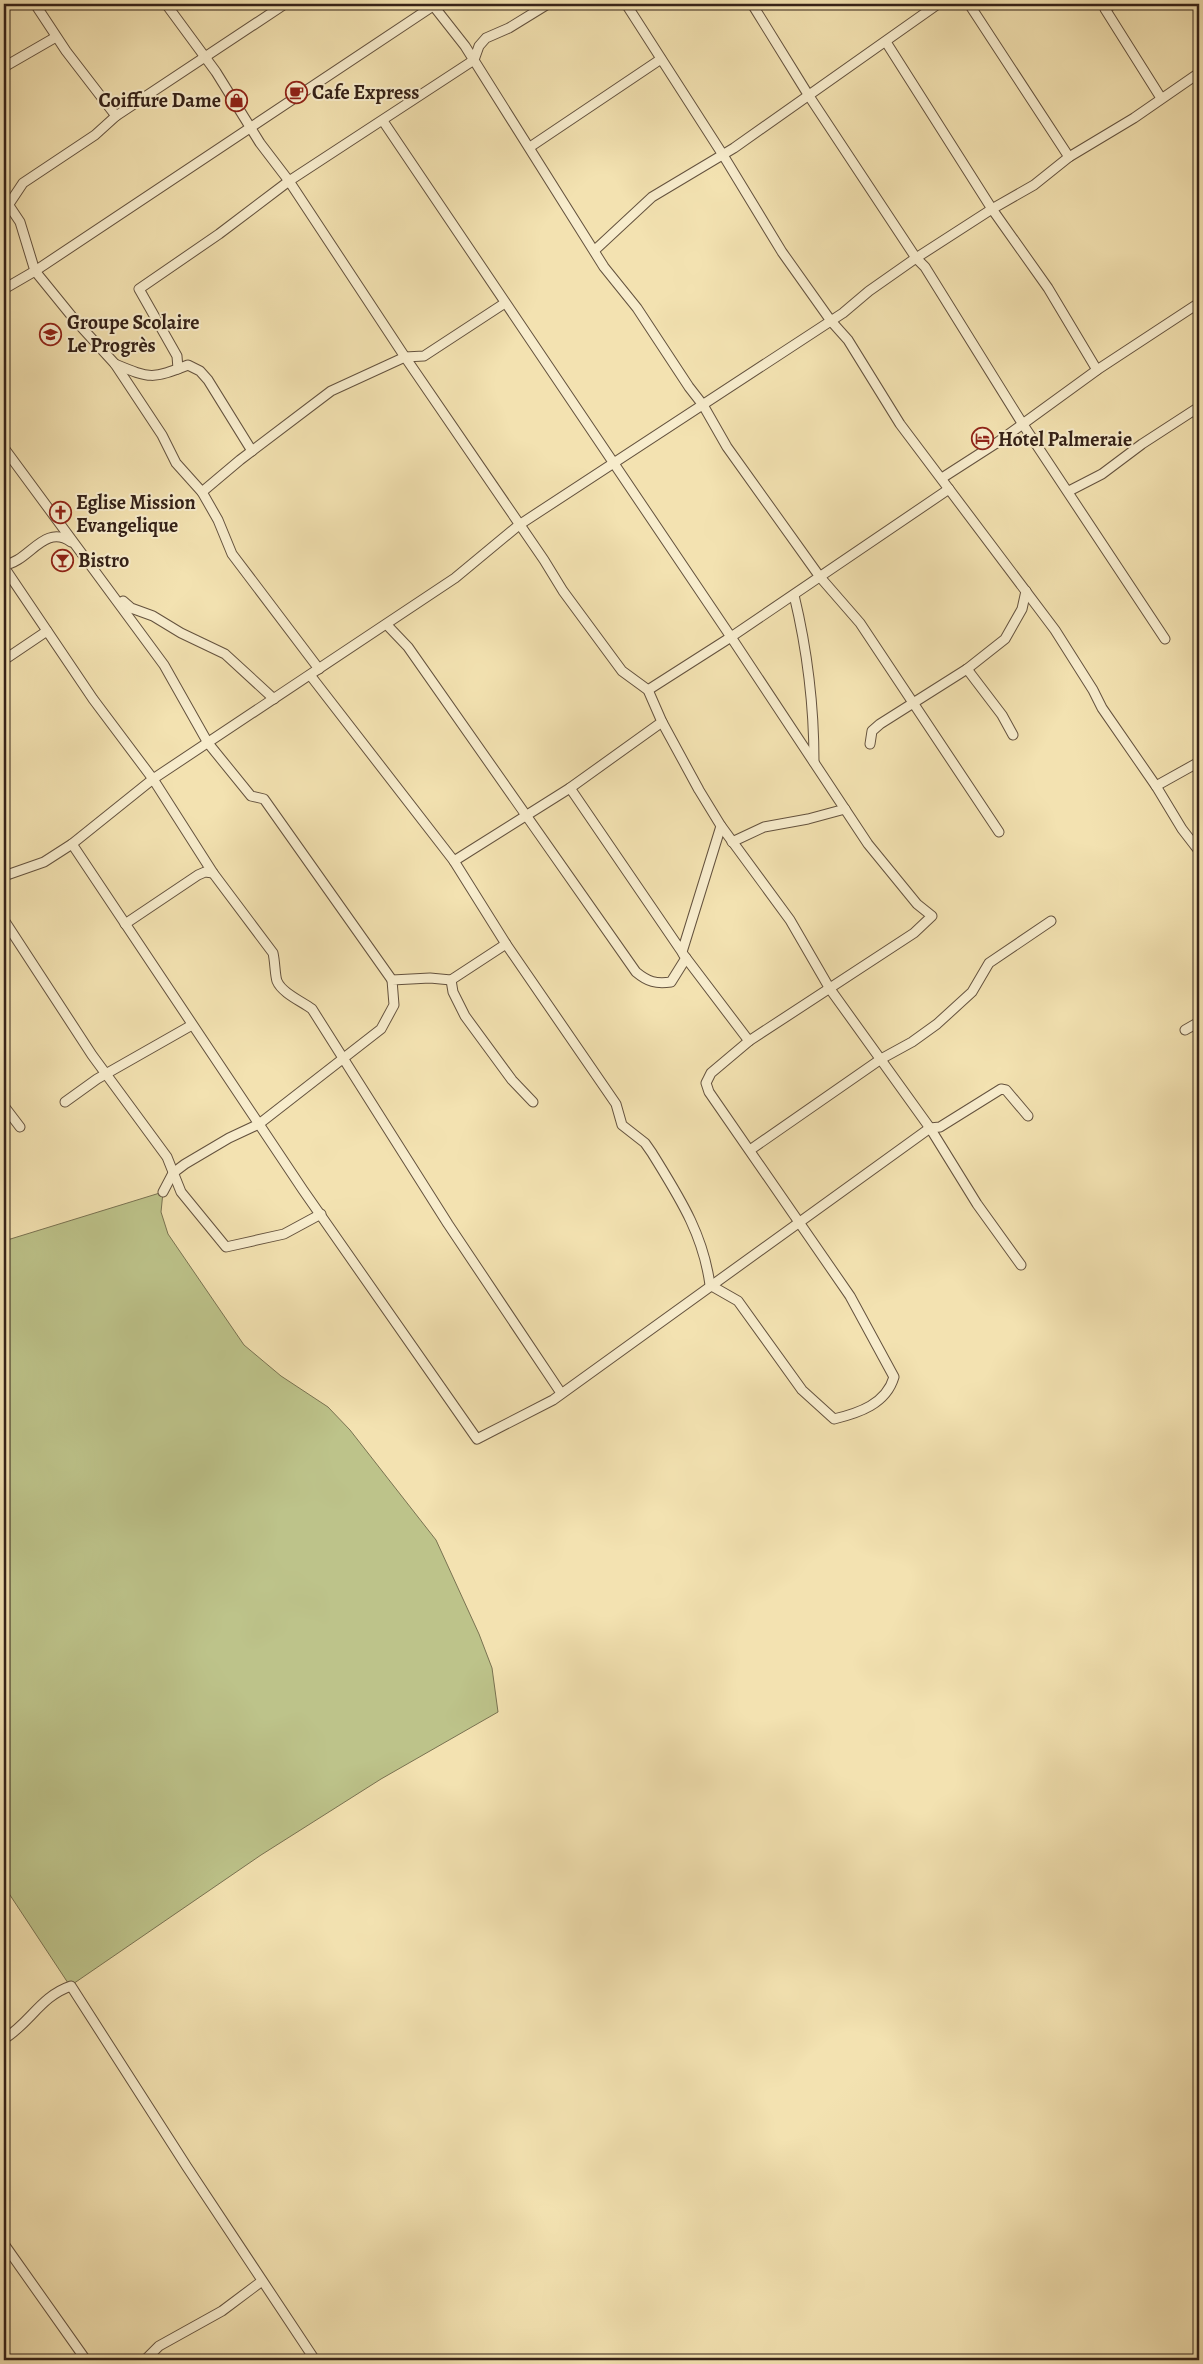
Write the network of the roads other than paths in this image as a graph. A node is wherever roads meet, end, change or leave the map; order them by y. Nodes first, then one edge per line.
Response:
1 (35, 4) edge
2 (166, 4) edge
3 (285, 4) edge
4 (434, 4) edge
5 (548, 4) edge
6 (626, 4) edge
7 (752, 4) edge
8 (938, 4) edge
9 (969, 4) edge
10 (1113, 4) edge
11 (56, 36) junction
12 (886, 42) junction
13 (204, 56) junction
14 (661, 59) junction
15 (474, 60) junction
16 (4, 67) edge
17 (1199, 73) edge
18 (809, 96) junction
19 (1162, 98) junction
20 (116, 116) junction
21 (383, 120) junction
22 (251, 127) junction
23 (530, 147) junction
24 (723, 155) junction
25 (1070, 157) junction
26 (289, 181) junction
27 (6, 201) edge
28 (992, 209) junction
29 (595, 250) junction
30 (916, 258) junction
31 (35, 271) junction
32 (4, 289) edge
33 (505, 303) junction
34 (1199, 304) edge
35 (831, 321) junction
36 (404, 358) junction
37 (115, 364) junction
38 (178, 368) junction
39 (1097, 370) junction
40 (703, 405) junction
41 (1199, 407) edge
42 (1022, 423) junction
43 (4, 448) edge
44 (252, 452) junction
45 (612, 464) junction
46 (942, 478) junction
47 (949, 489) junction
48 (1069, 491) junction
49 (202, 492) junction
50 (519, 525) junction
51 (76, 544) junction
52 (4, 566) edge
53 (820, 577) junction
54 (110, 590) junction
55 (1026, 591) junction
56 (794, 595) junction
57 (387, 625) junction
58 (47, 631) junction
59 (731, 637) junction
60 (1165, 639) dead end
61 (4, 660) edge
62 (967, 669) junction
63 (319, 670) junction
64 (310, 675) junction
65 (648, 690) junction
66 (274, 700) junction
67 (913, 704) junction
68 (662, 722) junction
69 (1013, 735) dead end
70 (208, 743) junction
71 (870, 744) dead end
72 (1199, 762) edge
73 (814, 763) junction
74 (152, 779) junction
75 (1156, 786) junction
76 (570, 788) junction
77 (844, 809) junction
78 (525, 815) junction
79 (721, 826) junction
80 (999, 832) dead end
81 (732, 842) junction
82 (72, 844) junction
83 (1199, 851) edge
84 (454, 861) junction
85 (213, 873) junction
86 (4, 876) edge
87 (4, 920) edge
88 (1051, 921) dead end
89 (125, 924) junction
90 (506, 944) junction
91 (684, 955) junction
92 (392, 980) junction
93 (451, 980) junction
94 (830, 989) junction
95 (1199, 1022) edge
96 (192, 1025) junction
97 (1185, 1030) dead end
98 (749, 1041) junction
99 (343, 1059) junction
100 (881, 1059) junction
101 (105, 1074) junction
102 (65, 1102) dead end
103 (533, 1102) dead end
104 (4, 1106) edge
105 (1028, 1116) dead end
106 (259, 1124) junction
107 (20, 1127) dead end
108 (930, 1128) junction
109 (750, 1150) junction
110 (173, 1173) junction
111 (163, 1192) dead end
112 (321, 1214) junction
113 (799, 1220) junction
114 (1021, 1265) dead end
115 (710, 1285) junction
116 (561, 1394) junction
117 (4, 2039) edge
118 (4, 2244) edge
119 (262, 2281) junction
120 (86, 2360) edge
121 (145, 2360) edge
122 (315, 2360) edge

1 - 11 street
2 - 13 street
3 - 13 street
4 - 15 street
4 - 22 street
5 - 15 street
6 - 14 street
7 - 18 street
8 - 12 street
9 - 25 street
10 - 19 street
11 - 16 street
11 - 20 street
12 - 18 street
12 - 28 street
13 - 20 street
13 - 22 street
14 - 23 street
14 - 24 street
15 - 21 street
15 - 23 street
17 - 19 street
18 - 24 street
18 - 30 street
19 - 25 street
20 - 27 street
21 - 26 street
21 - 33 street
22 - 26 street
22 - 31 street
23 - 29 street
24 - 29 street
24 - 35 street
25 - 28 street
26 - 36 street
26 - 38 street
27 - 31 street
28 - 30 street
28 - 39 street
29 - 40 street
30 - 35 street
30 - 42 street
31 - 32 street
31 - 37 street
33 - 36 street
33 - 45 street
34 - 39 street
35 - 40 street
35 - 46 street
36 - 44 street
36 - 50 street
37 - 38 street
37 - 49 street
38 - 44 street
39 - 42 street
40 - 45 street
40 - 53 street
41 - 48 street
42 - 46 street
42 - 48 street
43 - 51 street
44 - 49 street
45 - 50 street
45 - 59 street
46 - 47 street
47 - 53 street
47 - 55 street
48 - 60 street
49 - 63 street
50 - 57 street
50 - 65 street
51 - 52 street
51 - 54 street
52 - 58 street
53 - 56 street
53 - 67 street
54 - 66 street
54 - 70 street
55 - 62 street
55 - 75 street
56 - 59 street
56 - 73 street
57 - 63 street
57 - 78 street
58 - 61 street
58 - 74 street
59 - 65 street
59 - 73 street
62 - 67 street
62 - 69 street
63 - 64 street
64 - 66 street
64 - 84 street
65 - 68 street
66 - 70 street
67 - 71 street
67 - 80 street
68 - 76 street
68 - 79 street
70 - 74 street
70 - 92 street
72 - 75 street
73 - 77 street
74 - 82 street
74 - 85 street
75 - 83 street
76 - 78 street
76 - 91 street
77 - 81 street
77 - 94 street
78 - 84 street
78 - 91 street
79 - 81 street
79 - 91 street
81 - 94 street
82 - 86 street
82 - 89 street
84 - 90 street
85 - 89 street
85 - 99 street
87 - 101 street
88 - 100 street
89 - 96 street
90 - 93 street
90 - 115 street
91 - 98 street
92 - 93 street
92 - 99 street
93 - 103 street
94 - 98 street
94 - 100 street
95 - 97 street
96 - 101 street
96 - 106 street
98 - 109 street
99 - 106 street
99 - 116 street
100 - 108 street
100 - 109 street
101 - 102 street
101 - 110 street
104 - 107 street
105 - 108 street
106 - 110 street
106 - 112 street
108 - 113 street
108 - 114 street
109 - 113 street
110 - 111 street
110 - 112 street
112 - 116 street
113 - 115 street
113 - 115 street
115 - 116 street
117 - 119 street
118 - 120 street
119 - 121 street
119 - 122 street

